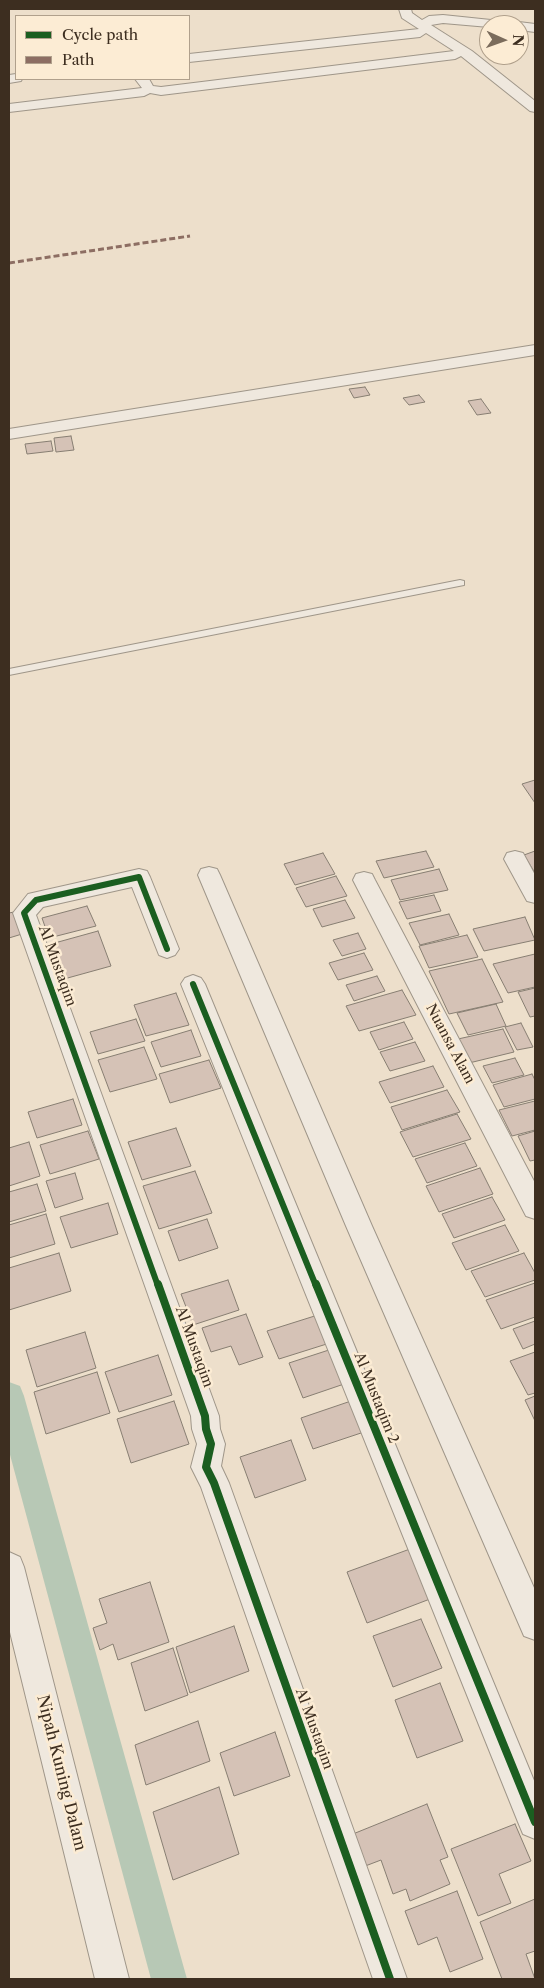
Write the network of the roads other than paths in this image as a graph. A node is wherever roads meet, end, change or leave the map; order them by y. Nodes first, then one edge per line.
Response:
1 (405, 9) edge
2 (479, 22) edge
3 (422, 29) junction
4 (455, 55) dead end
5 (190, 58) edge
6 (143, 85) edge
7 (9, 108) edge
8 (535, 108) edge
9 (535, 350) edge
10 (9, 434) edge
11 (460, 583) dead end
12 (9, 672) edge
13 (515, 859) dead end
14 (209, 875) dead end
15 (364, 880) dead end
16 (535, 895) edge
17 (167, 948) dead end
18 (193, 984) dead end
19 (535, 1208) edge
20 (9, 1567) edge
21 (535, 1625) edge
22 (535, 1822) edge
23 (112, 1979) edge
24 (390, 1979) edge

1 - 3 street
2 - 3 street
3 - 5 street
3 - 8 street
4 - 6 street
6 - 7 street
9 - 10 street
11 - 12 lane
13 - 16 street
14 - 21 street
15 - 19 street, Nuansa Alam
17 - 24 street, Al Mustaqim
18 - 22 street, Al Mustaqim 2
20 - 23 street, Nipah Kuning Dalam

